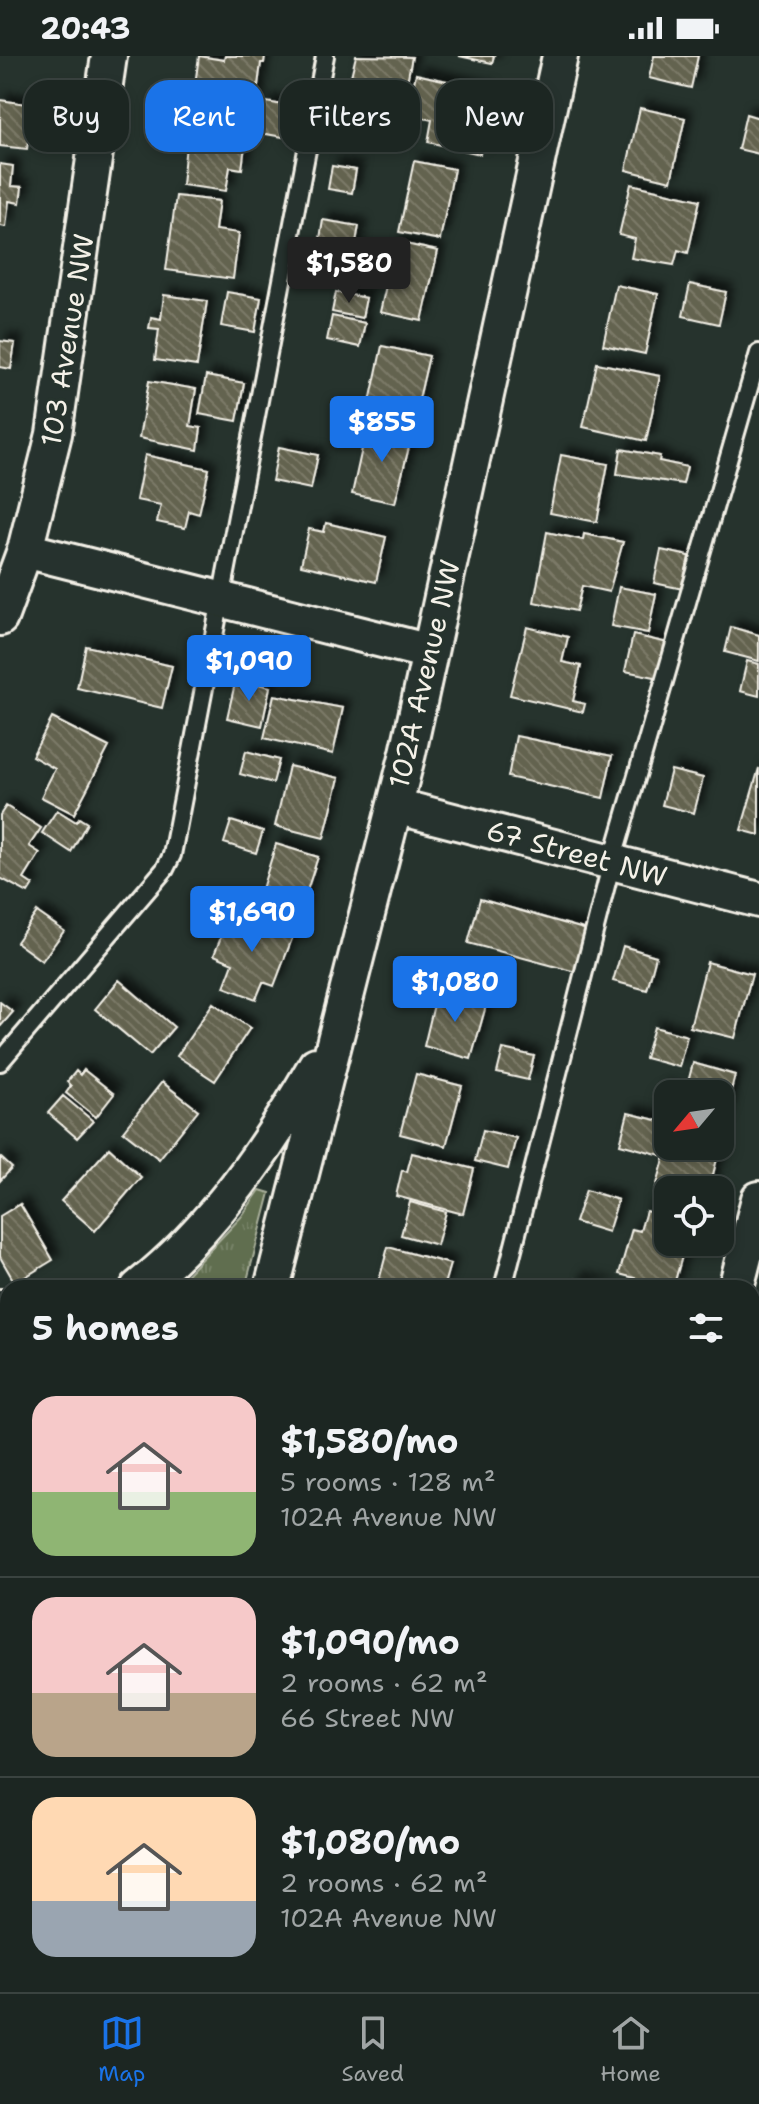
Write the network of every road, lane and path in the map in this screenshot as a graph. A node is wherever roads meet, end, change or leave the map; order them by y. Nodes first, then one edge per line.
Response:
1 (109, 56) edge
2 (325, 56) edge
3 (560, 56) edge
4 (759, 353) edge
5 (25, 550) junction
6 (222, 600) junction
7 (0, 618) edge
8 (430, 652) junction
9 (395, 806) junction
10 (612, 862) junction
11 (759, 900) edge
12 (336, 1030) junction
13 (0, 1062) edge
14 (759, 1199) edge
15 (146, 1280) edge
16 (274, 1280) edge
17 (505, 1280) edge
18 (738, 1280) edge

1 - 5 street, 103 Avenue NW
2 - 6 lane
3 - 8 street, 102A Avenue NW
4 - 10 lane
5 - 6 street
5 - 7 street, 103 Avenue NW
6 - 8 street
6 - 13 lane
8 - 9 street, 102A Avenue NW
9 - 10 street, 67 Street NW
9 - 12 street, 102A Avenue NW
10 - 11 street, 67 Street NW
10 - 17 lane
12 - 15 street
12 - 16 street, 102A Avenue NW
14 - 18 street

